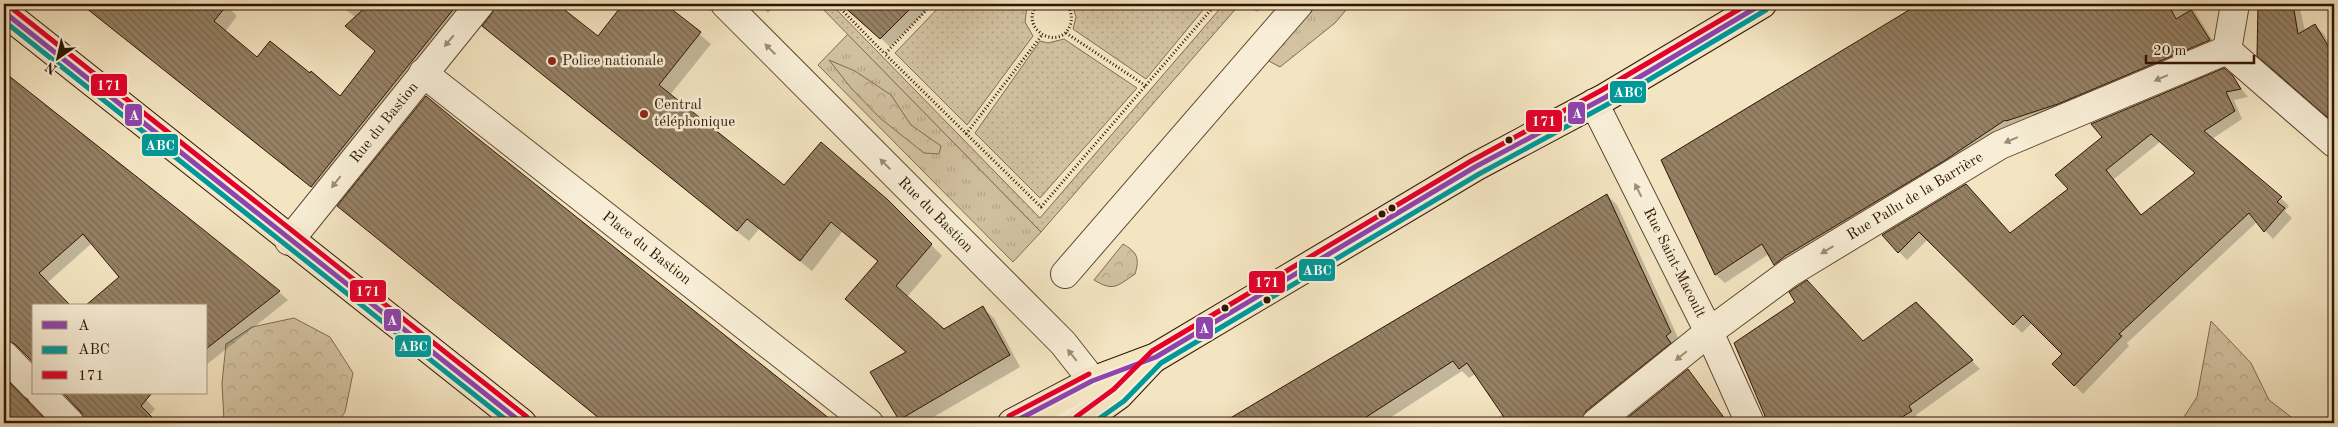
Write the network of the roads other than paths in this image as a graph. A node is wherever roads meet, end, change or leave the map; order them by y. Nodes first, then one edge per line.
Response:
1 (480, 4) edge
2 (725, 4) edge
3 (1299, 4) edge
4 (1762, 4) edge
5 (2234, 4) edge
6 (6, 19) edge
7 (2227, 50) junction
8 (423, 73) junction
9 (1594, 104) junction
10 (2334, 143) edge
11 (290, 241) junction
12 (1065, 274) dead end
13 (1709, 332) junction
14 (4, 355) edge
15 (1156, 357) junction
16 (1092, 381) junction
17 (32, 384) edge
18 (42, 394) edge
19 (70, 423) edge
20 (522, 423) edge
21 (870, 423) edge
22 (1012, 423) edge
23 (1050, 423) edge
24 (1080, 423) edge
25 (1596, 423) edge
26 (1750, 423) edge

1 -> 8 street, Rue du Bastion
16 -> 2 street, Rue du Bastion
3 - 12 street
4 - 9 main road
5 - 7 street
6 - 11 main road
7 - 10 street
7 -> 13 street, Rue Pallu de la Barrière
8 -> 11 street, Rue du Bastion
8 - 21 street, Place du Bastion
13 -> 9 street, Rue Saint-Macoult
9 - 15 main road
11 - 20 main road
13 -> 25 street, Rue Pallu de la Barrière
13 - 26 street, Rue Saint-Macoult
14 - 17 street
15 - 16 main road
15 - 24 main road
16 - 22 main road
16 - 23 street
18 - 19 street

